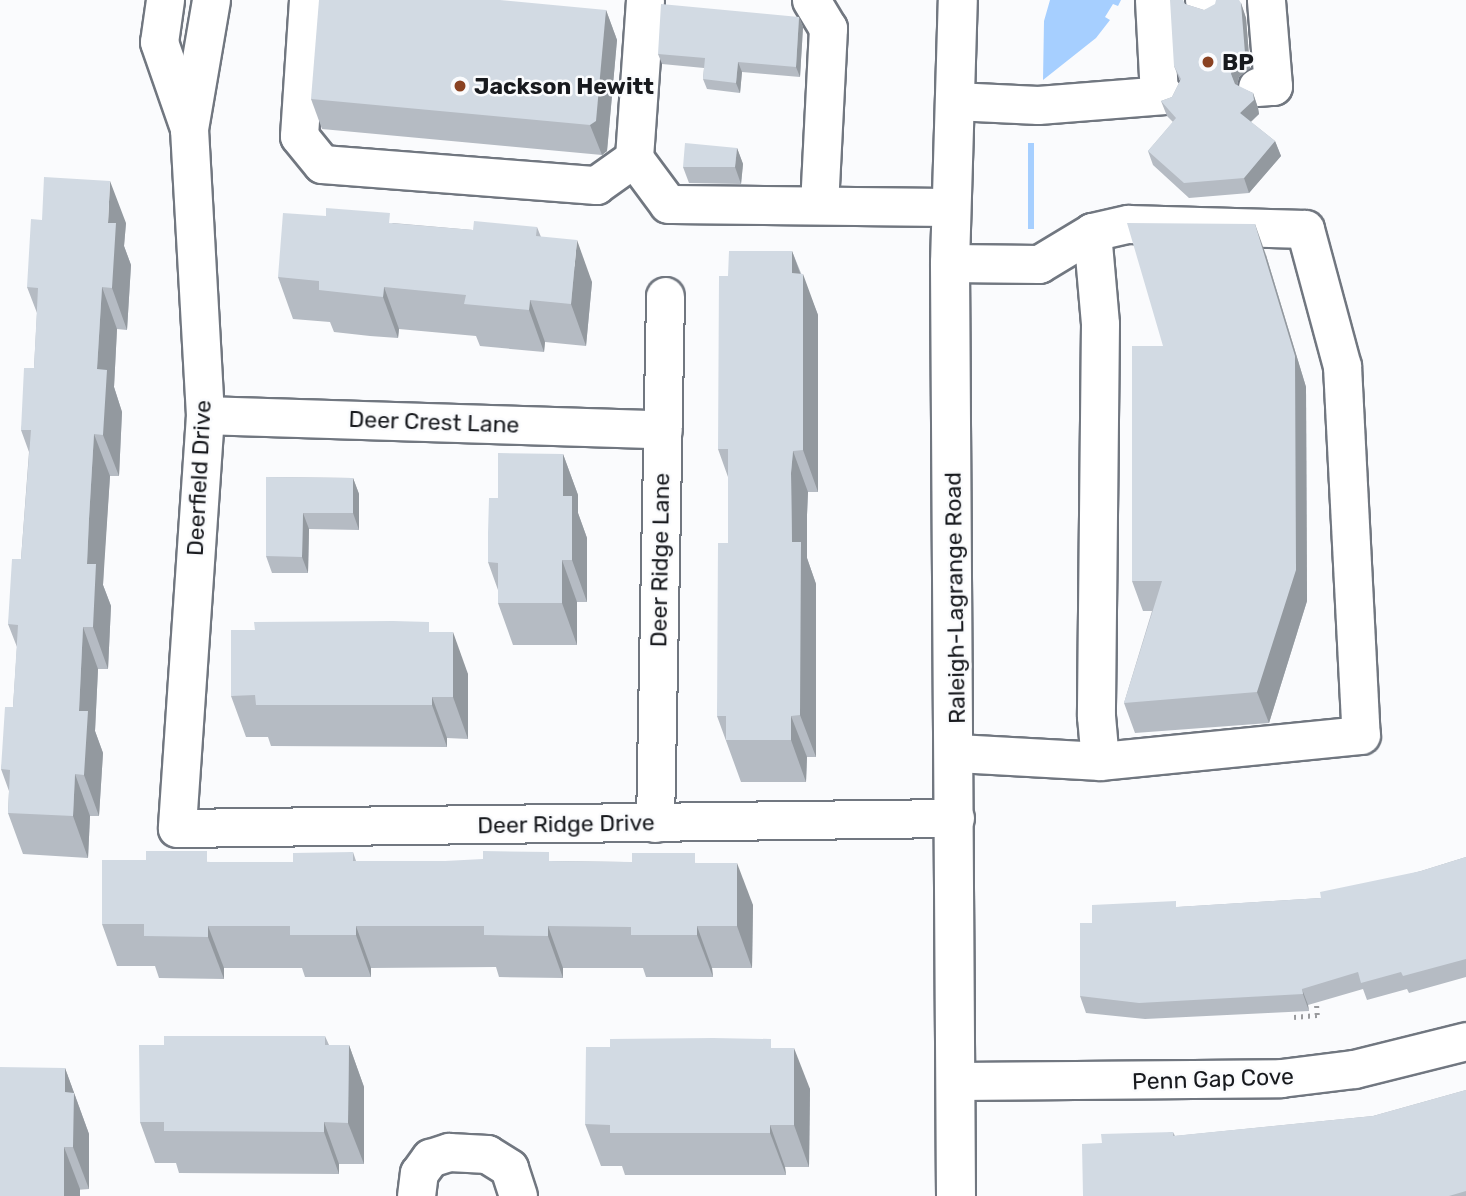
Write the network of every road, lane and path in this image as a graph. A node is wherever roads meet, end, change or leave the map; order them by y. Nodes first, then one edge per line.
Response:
1 (165, 0) edge
2 (211, 0) edge
3 (308, 0) edge
4 (645, 0) edge
5 (811, 0) edge
6 (957, 0) edge
7 (1154, 0) edge
8 (1266, 0) edge
9 (1257, 87) dead end
10 (954, 101) junction
11 (189, 129) junction
12 (634, 158) junction
13 (819, 204) junction
14 (951, 208) junction
15 (1093, 232) junction
16 (950, 263) junction
17 (665, 296) dead end
18 (205, 415) junction
19 (663, 429) junction
20 (957, 754) junction
21 (1100, 761) junction
22 (956, 818) junction
23 (655, 823) junction
24 (177, 828) joint
25 (1315, 992) edge
26 (1294, 1017) dead end
27 (1466, 1041) edge
28 (957, 1081) junction
29 (416, 1196) edge
30 (518, 1196) edge
31 (956, 1196) edge

1 - 11 street, Deerfield Drive
2 - 11 street, Deerfield Drive
3 - 12 street
4 - 12 street
5 - 13 street
6 - 10 main road, Raleigh-Lagrange Road
7 - 10 street
8 - 9 street
10 - 14 main road, Raleigh-Lagrange Road
11 - 18 street, Deerfield Drive
12 - 13 street
13 - 14 street
14 - 16 main road, Raleigh-Lagrange Road
15 - 16 street
15 - 21 street
15 - 21 street
16 - 20 main road, Raleigh-Lagrange Road
17 - 19 street, Deer Ridge Lane
18 - 19 street, Deer Crest Lane
18 - 24 street, Deerfield Drive
19 - 23 street, Deer Ridge Lane
20 - 21 street
20 - 22 main road, Raleigh-Lagrange Road
22 - 23 street, Deer Ridge Drive
22 - 28 main road, Raleigh-Lagrange Road
23 - 24 street, Deer Ridge Drive
25 - 26 path
27 - 28 street, Penn Gap Cove
28 - 31 main road, Raleigh-Lagrange Road
29 - 30 street

